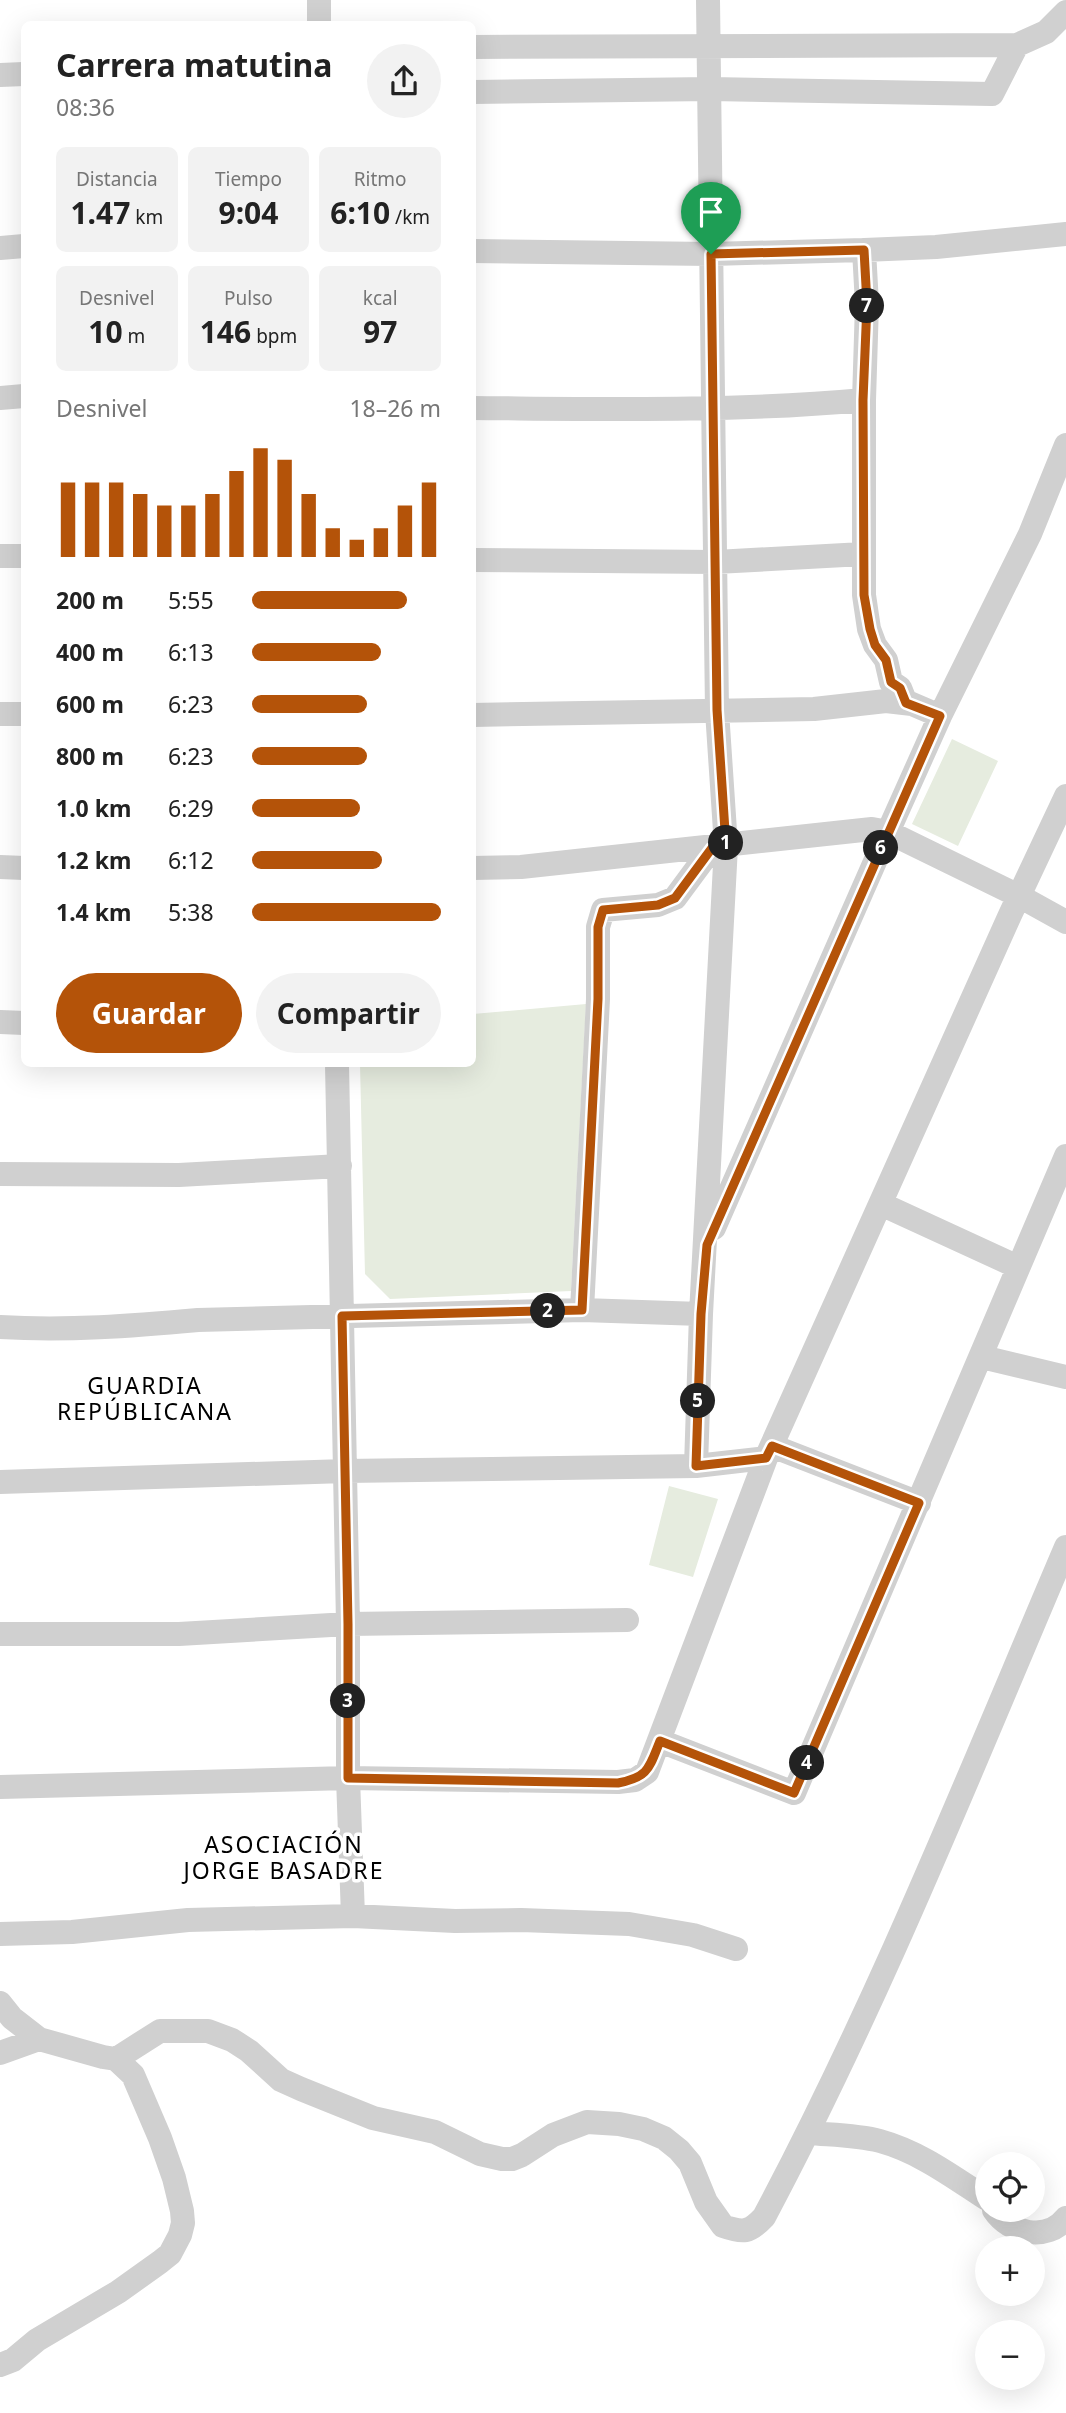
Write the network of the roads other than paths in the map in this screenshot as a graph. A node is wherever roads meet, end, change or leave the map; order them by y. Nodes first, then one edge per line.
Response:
1 (319, 0) edge
2 (708, 0) edge
3 (1066, 13) edge
4 (319, 21) edge
5 (709, 44) junction
6 (1017, 45) junction
7 (476, 47) edge
8 (0, 75) edge
9 (21, 75) edge
10 (711, 89) junction
11 (476, 92) edge
12 (1066, 234) edge
13 (21, 246) edge
14 (0, 248) edge
15 (864, 250) junction
16 (476, 251) edge
17 (711, 254) junction
18 (21, 396) edge
19 (0, 398) edge
20 (863, 400) junction
21 (476, 408) edge
22 (714, 409) junction
23 (1066, 445) edge
24 (863, 554) junction
25 (0, 556) edge
26 (21, 556) edge
27 (476, 560) edge
28 (716, 562) junction
29 (906, 703) junction
30 (717, 710) junction
31 (0, 714) edge
32 (21, 714) edge
33 (476, 715) edge
34 (940, 716) junction
35 (1066, 796) edge
36 (888, 832) junction
37 (719, 847) junction
38 (0, 867) edge
39 (21, 867) edge
40 (476, 867) edge
41 (1019, 896) junction
42 (1066, 922) edge
43 (0, 1022) edge
44 (21, 1023) edge
45 (337, 1067) edge
46 (1066, 1156) edge
47 (340, 1166) junction
48 (0, 1174) edge
49 (881, 1204) junction
50 (707, 1245) junction
51 (1018, 1267) junction
52 (582, 1310) junction
53 (701, 1314) junction
54 (342, 1316) junction
55 (0, 1327) edge
56 (982, 1357) junction
57 (1066, 1377) edge
58 (769, 1452) junction
59 (696, 1466) junction
60 (345, 1471) junction
61 (0, 1482) edge
62 (919, 1503) junction
63 (1066, 1547) edge
64 (628, 1620) dead end
65 (348, 1624) junction
66 (0, 1634) edge
67 (660, 1741) junction
68 (348, 1778) junction
69 (0, 1787) edge
70 (353, 1916) junction
71 (0, 1934) edge
72 (736, 1949) dead end
73 (0, 2003) edge
74 (39, 2039) junction
75 (0, 2053) edge
76 (116, 2059) junction
77 (809, 2133) junction
78 (975, 2191) edge
79 (1066, 2218) edge
80 (1006, 2222) edge
81 (0, 2365) edge

1 - 4 street
2 - 5 street
3 - 6 street
5 - 6 street
5 - 7 street
5 - 10 street
6 - 10 street
8 - 9 street
10 - 11 street
10 - 17 street
12 - 15 street
13 - 14 street
15 - 17 street
15 - 20 street
16 - 17 street
17 - 22 street
18 - 19 street
20 - 22 street
20 - 24 street
21 - 22 street
22 - 28 street
23 - 34 street
24 - 28 street
24 - 29 street
25 - 26 street
27 - 28 street
28 - 30 street
29 - 30 street
29 - 34 street
30 - 33 street
30 - 37 street
31 - 32 street
34 - 36 street
35 - 41 street
36 - 37 street
36 - 41 street
36 - 50 street
37 - 40 street
37 - 50 street
37 - 52 street
38 - 39 street
41 - 42 street
41 - 49 street
43 - 44 street
45 - 47 street
46 - 51 street
47 - 48 street
47 - 54 street
49 - 51 street
49 - 58 street
50 - 53 street
51 - 56 street
52 - 53 street
52 - 54 street
53 - 59 street
54 - 55 street
54 - 60 street
56 - 57 street
56 - 62 street
58 - 59 street
58 - 62 street
58 - 67 street
59 - 60 street
60 - 61 street
60 - 65 street
62 - 67 street
63 - 77 street
64 - 65 street
65 - 66 street
65 - 68 street
67 - 68 street
68 - 69 street
68 - 70 street
70 - 71 street
70 - 72 street
73 - 74 street
74 - 75 street
74 - 76 street
76 - 77 street
76 - 81 street
77 - 78 street
79 - 80 street

